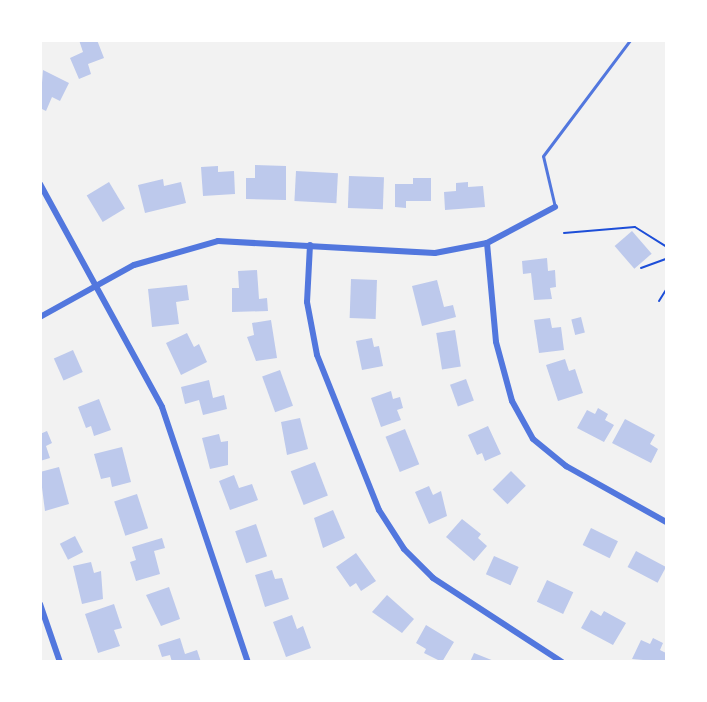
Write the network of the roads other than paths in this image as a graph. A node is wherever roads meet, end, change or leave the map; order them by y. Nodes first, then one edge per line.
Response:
1 (630, 40) edge
2 (40, 184) edge
3 (555, 207) joint
4 (487, 243) junction
5 (309, 245) junction
6 (95, 289) junction
7 (40, 316) edge
8 (666, 522) edge
9 (40, 604) edge
10 (60, 662) edge
11 (248, 662) edge
12 (562, 662) edge

1 - 3 lane
2 - 6 street
3 - 4 street
4 - 5 street
4 - 8 street
5 - 6 street
5 - 12 street
6 - 7 street
6 - 11 street
9 - 10 street

